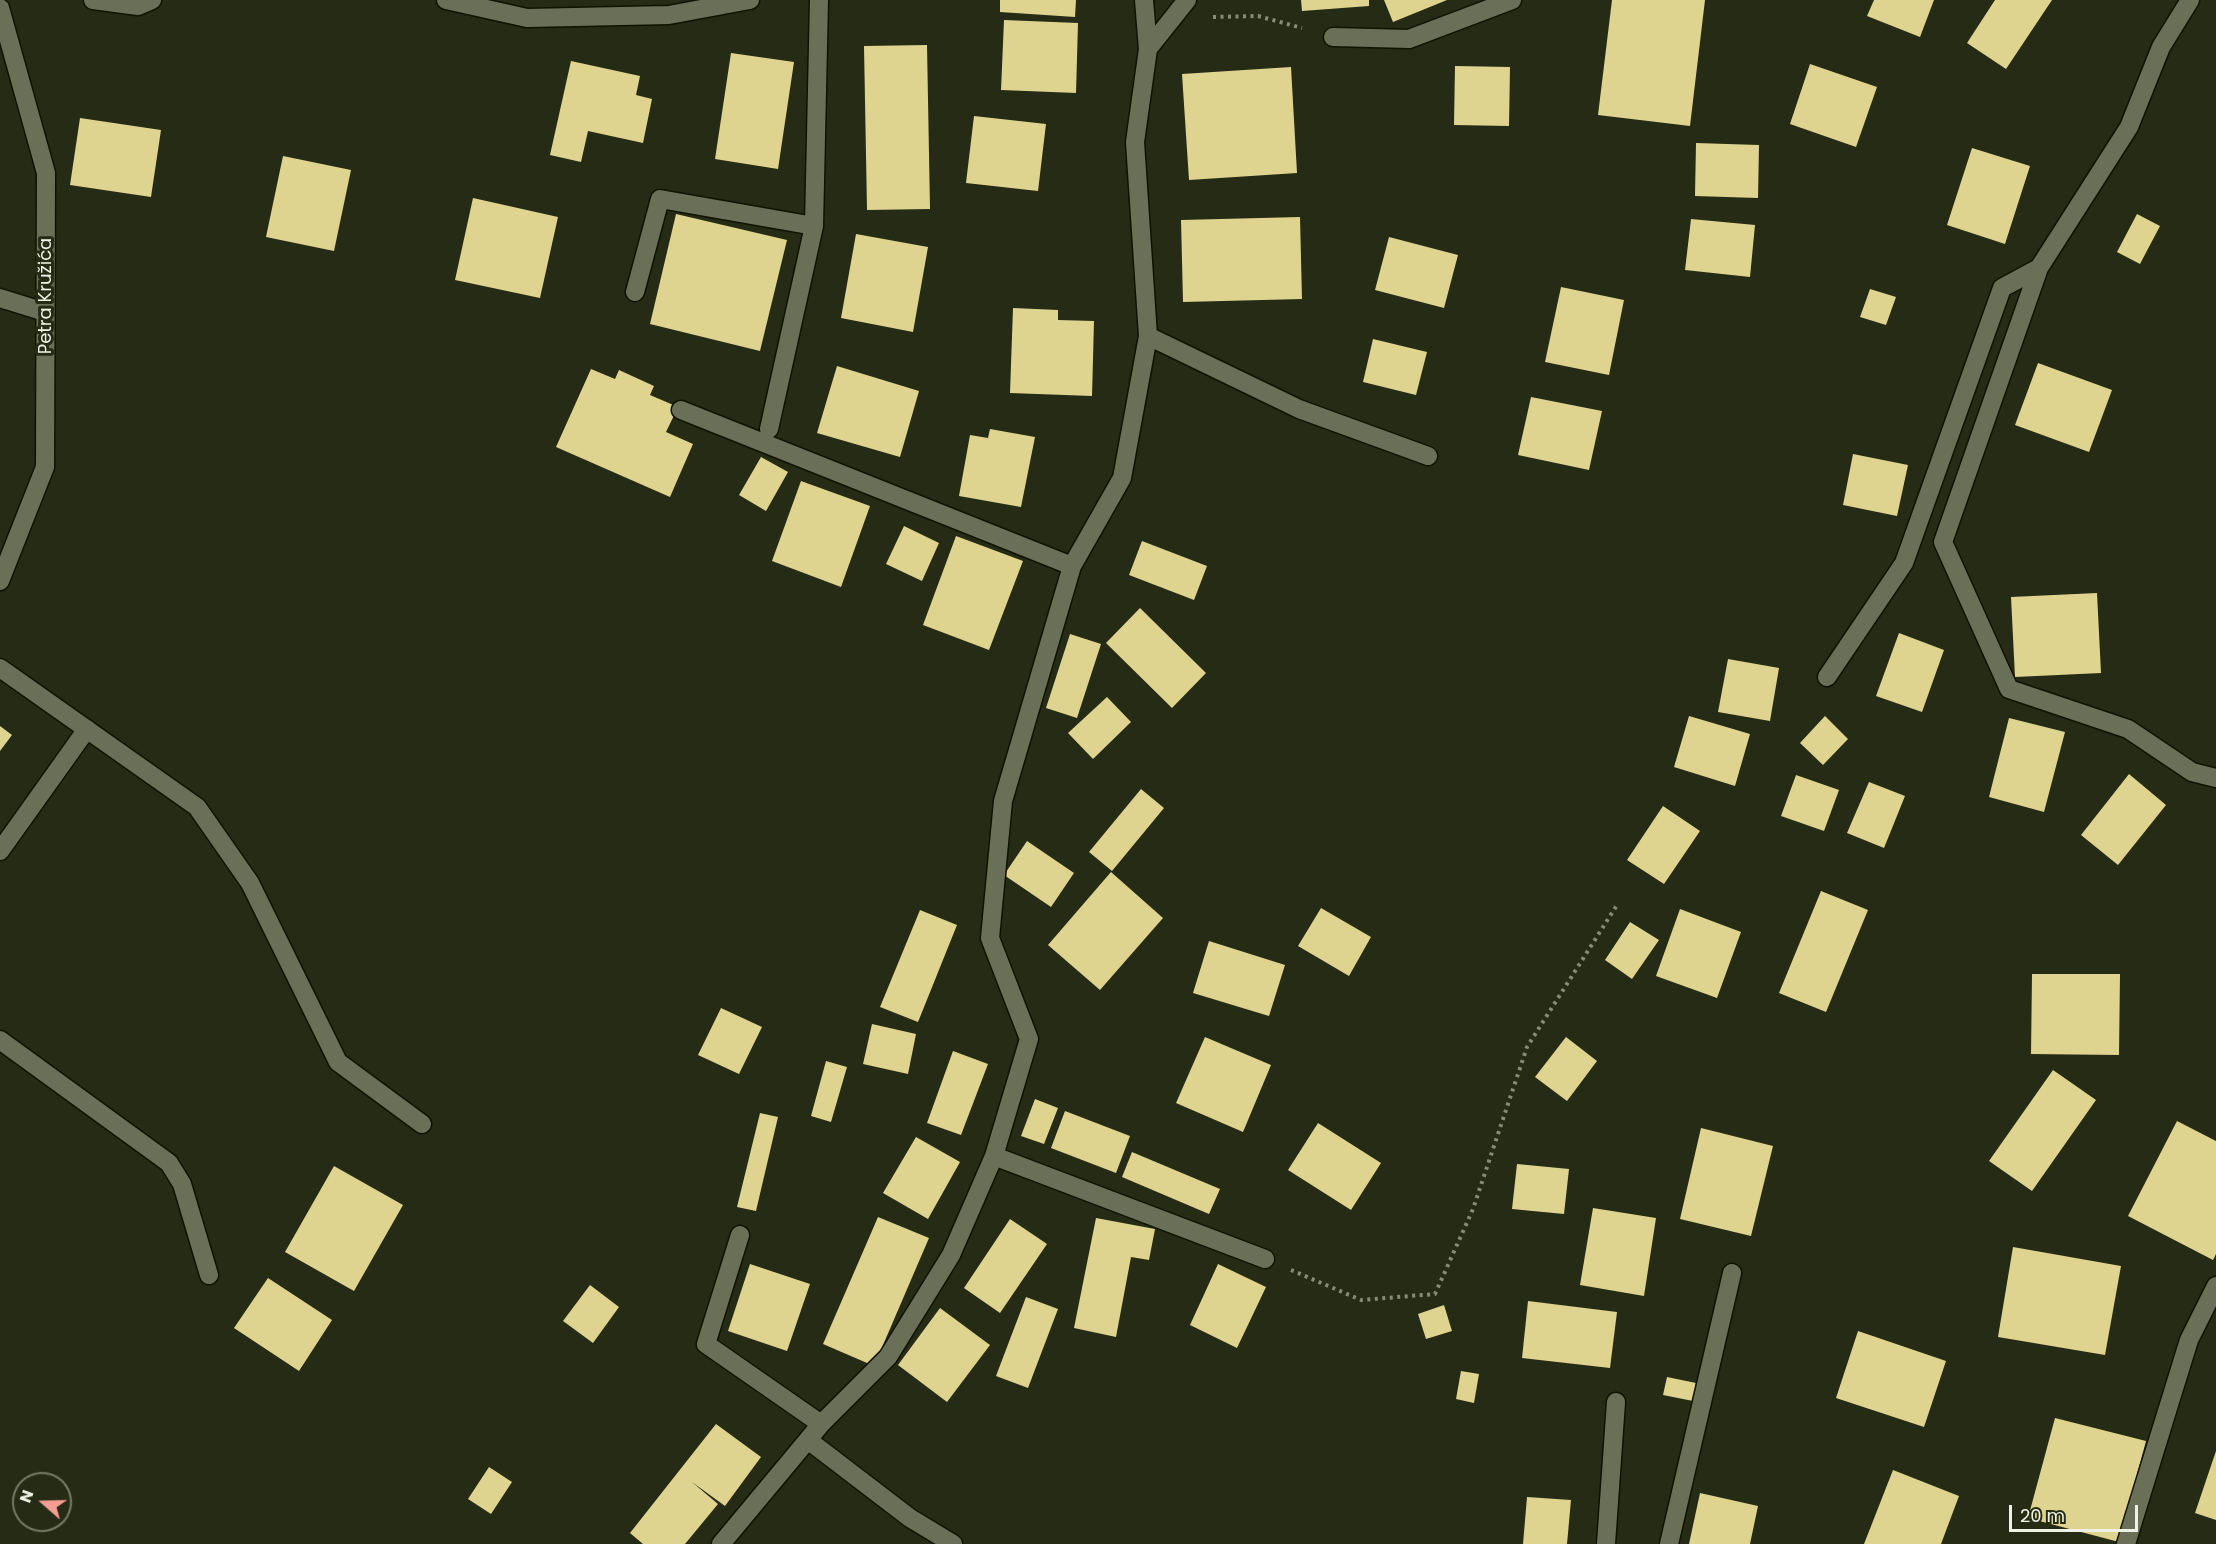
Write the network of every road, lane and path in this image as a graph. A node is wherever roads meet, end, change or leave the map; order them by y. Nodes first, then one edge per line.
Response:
1 (93, 0) edge
2 (152, 0) edge
3 (446, 0) edge
4 (750, 0) edge
5 (819, 0) edge
6 (1144, 0) edge
7 (1187, 0) edge
8 (1512, 0) edge
9 (2190, 0) edge
10 (0, 8) edge
11 (1173, 18) junction
12 (1333, 37) joint
13 (1149, 50) junction
14 (814, 226) junction
15 (2038, 268) junction
16 (635, 292) dead end
17 (0, 298) edge
18 (45, 312) junction
19 (1148, 336) junction
20 (681, 410) dead end
21 (769, 429) dead end
22 (1428, 456) dead end
23 (1072, 566) junction
24 (0, 581) edge
25 (0, 668) edge
26 (1827, 677) dead end
27 (87, 729) junction
28 (2216, 778) edge
29 (0, 851) edge
30 (1617, 905) dead end
31 (0, 1040) edge
32 (422, 1124) dead end
33 (994, 1156) junction
34 (741, 1235) dead end
35 (1265, 1259) joint
36 (1732, 1273) dead end
37 (209, 1275) dead end
38 (2216, 1286) edge
39 (1616, 1402) dead end
40 (821, 1424) junction
41 (808, 1440) junction
42 (721, 1544) edge
43 (953, 1544) edge
44 (1606, 1544) edge
45 (1669, 1544) edge
46 (2126, 1544) edge

1 - 2 street
3 - 4 street
5 - 14 street
6 - 13 street
7 - 11 street
8 - 12 street
9 - 15 street
10 - 18 street, Petra Kružića
11 - 12 path
11 - 13 street
13 - 19 street
14 - 16 street
14 - 21 street
15 - 26 street
15 - 28 street
17 - 18 street
18 - 24 street, Petra Kružića
19 - 22 street
19 - 23 street
20 - 23 street
23 - 33 street
25 - 27 street
27 - 29 street
27 - 32 street
30 - 35 path
31 - 37 street
33 - 35 street
33 - 40 street
34 - 40 street
36 - 45 street
38 - 46 street
39 - 44 street
40 - 41 street
41 - 42 street
41 - 43 street

